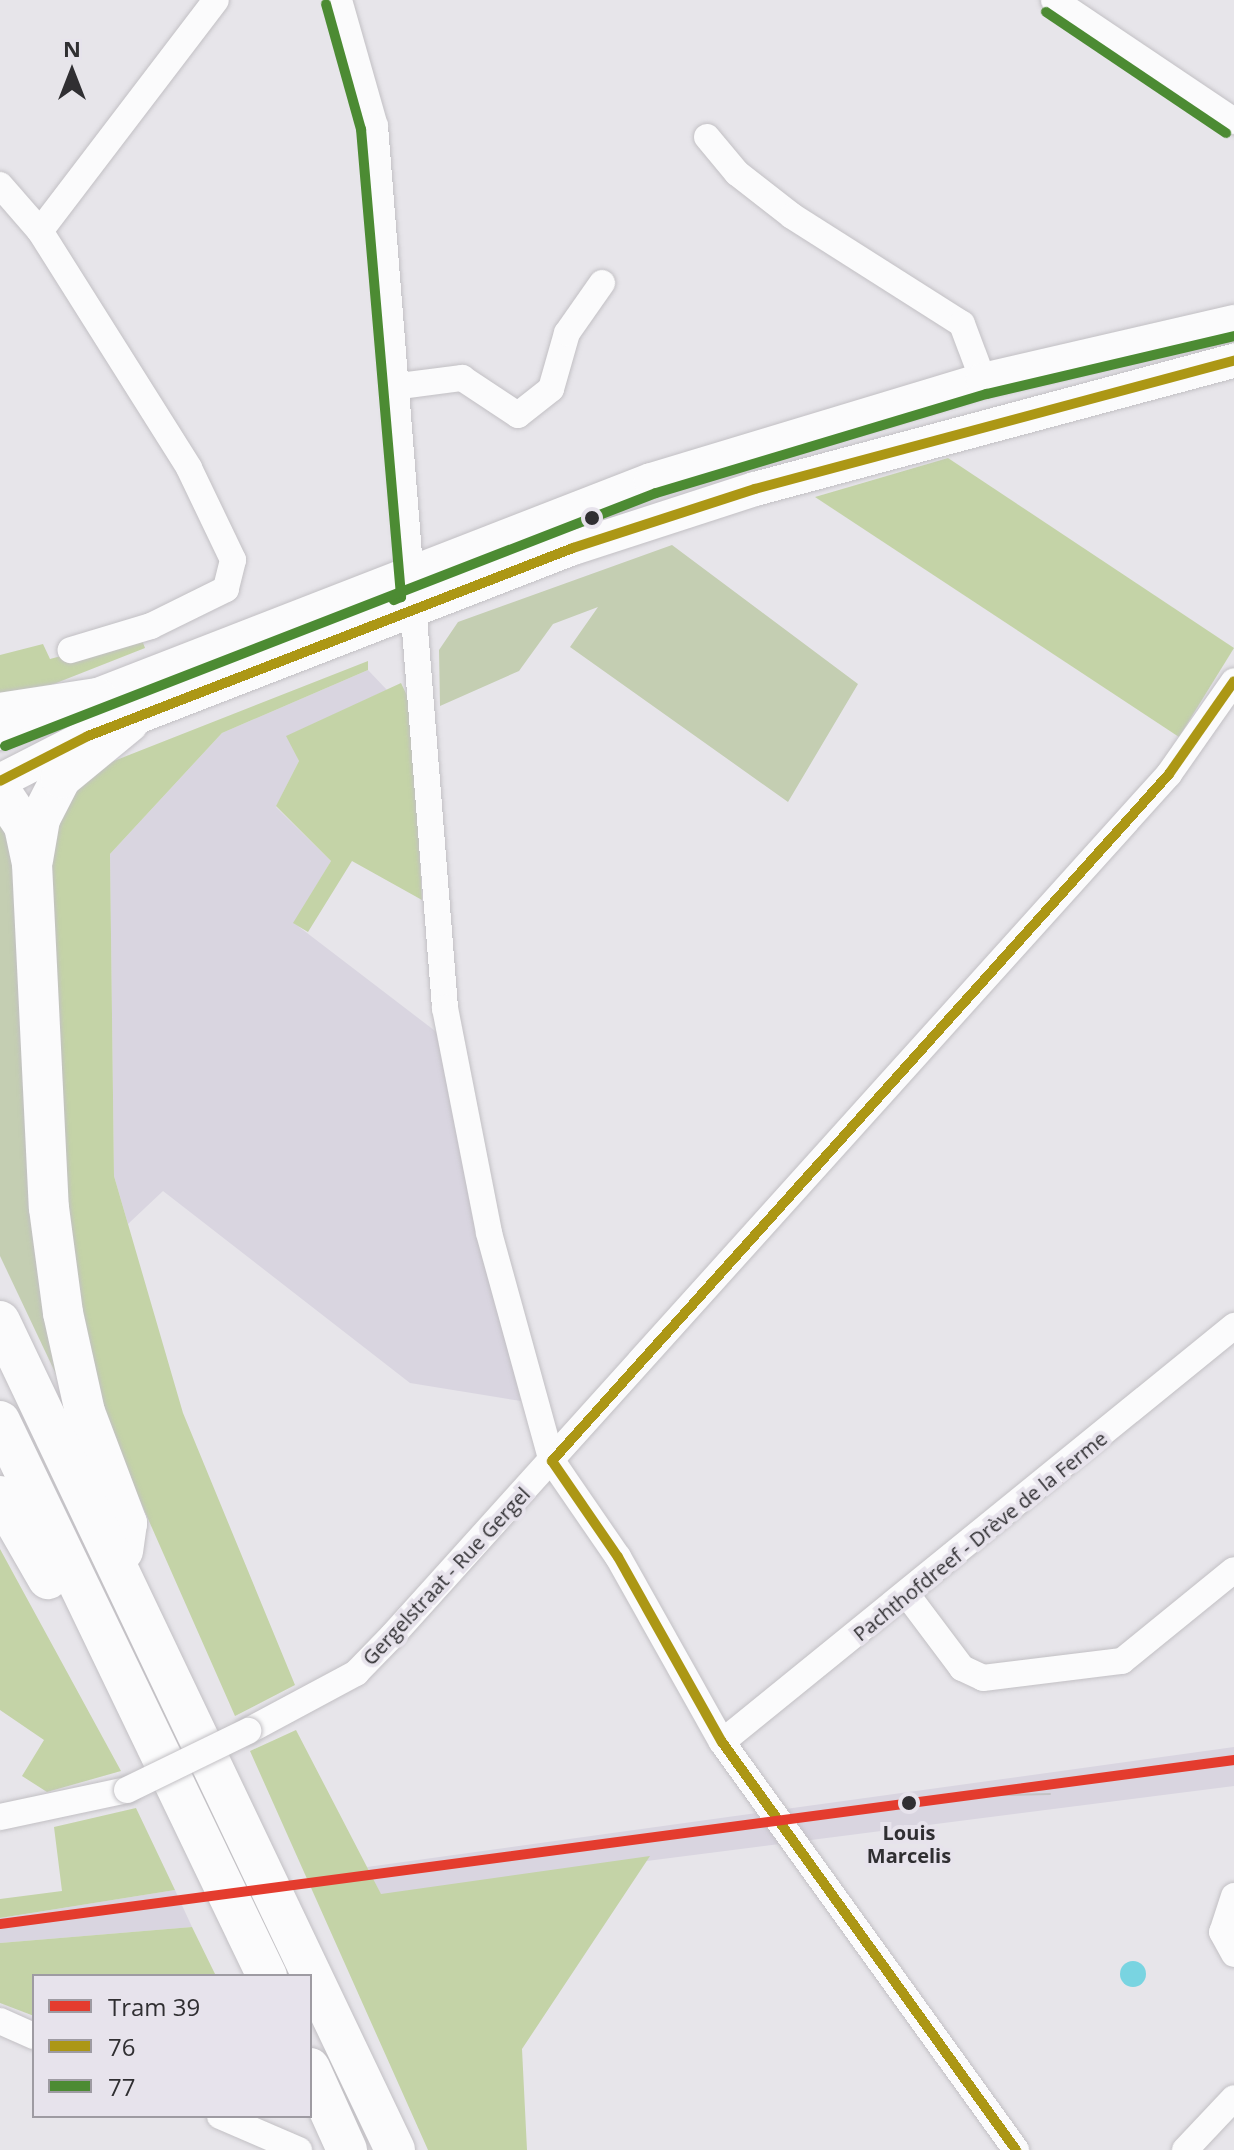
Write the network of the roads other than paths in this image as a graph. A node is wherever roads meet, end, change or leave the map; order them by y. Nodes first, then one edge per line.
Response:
1 (216, 0) edge
2 (339, 0) edge
3 (1054, 0) edge
4 (1234, 121) edge
5 (707, 137) dead end
6 (0, 185) edge
7 (40, 231) junction
8 (602, 283) dead end
9 (1234, 322) edge
10 (1234, 361) edge
11 (983, 380) junction
12 (400, 386) junction
13 (415, 570) junction
14 (416, 606) junction
15 (71, 650) dead end
16 (1234, 681) edge
17 (97, 698) junction
18 (0, 713) edge
19 (128, 723) junction
20 (0, 733) edge
21 (0, 781) edge
22 (0, 790) edge
23 (32, 864) junction
24 (0, 1321) edge
25 (1234, 1326) edge
26 (0, 1421) edge
27 (552, 1461) junction
28 (0, 1496) edge
29 (1234, 1570) edge
30 (120, 1571) junction
31 (908, 1596) junction
32 (98, 1625) junction
33 (722, 1742) junction
34 (0, 1817) edge
35 (1234, 1896) edge
36 (1234, 1954) edge
37 (266, 1974) edge
38 (311, 1974) edge
39 (312, 1975) edge
40 (0, 2021) edge
41 (32, 2035) edge
42 (312, 2072) edge
43 (1234, 2098) edge
44 (225, 2118) edge
45 (299, 2150) edge
46 (347, 2150) edge
47 (395, 2150) edge
48 (1016, 2150) edge
49 (1185, 2150) edge

1 - 7 street
2 - 12 street
3 - 4 street
5 - 11 street
6 - 7 street
7 - 15 street
8 - 12 street
9 - 11 main road
10 - 14 main road
11 - 13 main road
12 - 13 street
13 - 14 street
13 - 17 main road
14 - 19 main road
14 - 27 street
16 - 27 street, Gergelstraat - Rue Gergel
17 - 18 highway
17 - 20 main road
19 - 21 main road
19 - 23 highway
22 - 23 highway
23 - 30 highway
24 - 30 highway
25 - 31 street, Pachthofdreef - Drève de la Ferme
26 - 32 highway
27 - 33 street
27 - 34 street, Gergelstraat - Rue Gergel, bridge
28 - 32 highway
29 - 31 street
30 - 38 highway
31 - 33 street, Pachthofdreef - Drève de la Ferme
32 - 37 highway
33 - 48 street
35 - 36 street
39 - 47 highway
40 - 41 street
42 - 46 highway
43 - 49 street
44 - 45 street

